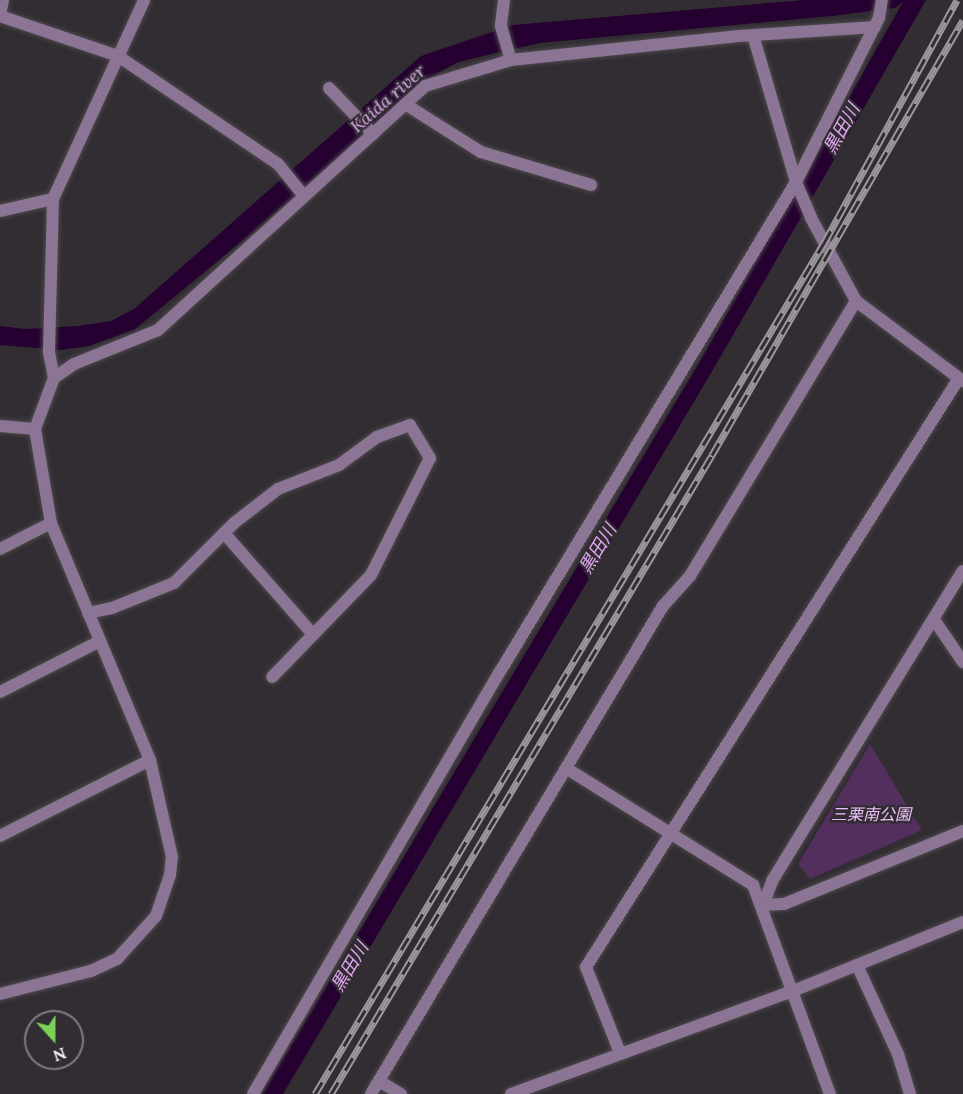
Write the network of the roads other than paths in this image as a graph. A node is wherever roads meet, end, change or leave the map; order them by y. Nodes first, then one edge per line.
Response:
1 (3, 0) edge
2 (144, 0) edge
3 (504, 0) edge
4 (882, 0) edge
5 (12, 20) junction
6 (877, 22) junction
7 (0, 26) edge
8 (753, 35) junction
9 (118, 56) junction
10 (510, 57) junction
11 (329, 87) dead end
12 (405, 104) junction
13 (371, 132) junction
14 (591, 185) dead end
15 (797, 187) junction
16 (304, 196) junction
17 (53, 199) junction
18 (0, 211) edge
19 (856, 301) junction
20 (54, 378) junction
21 (961, 379) edge
22 (0, 426) edge
23 (35, 429) junction
24 (51, 523) junction
25 (224, 533) junction
26 (0, 549) edge
27 (963, 570) edge
28 (88, 613) junction
29 (935, 621) junction
30 (312, 633) junction
31 (100, 640) junction
32 (963, 662) edge
33 (272, 677) dead end
34 (0, 692) edge
35 (150, 760) junction
36 (566, 768) junction
37 (963, 831) edge
38 (670, 833) junction
39 (0, 836) edge
40 (763, 905) junction
41 (963, 922) edge
42 (857, 965) junction
43 (793, 991) junction
44 (0, 994) edge
45 (620, 1053) junction
46 (379, 1081) junction
47 (253, 1094) edge
48 (371, 1094) edge
49 (401, 1094) edge
50 (511, 1094) edge
51 (830, 1094) edge
52 (910, 1094) edge

1 - 5 street
2 - 9 street
3 - 10 street
4 - 6 street
5 - 7 street
5 - 9 street
6 - 8 street
6 - 15 street
8 - 10 street
8 - 15 street
9 - 16 street
9 - 17 street
10 - 12 street
11 - 13 street
12 - 13 street
12 - 14 street
13 - 16 street
15 - 19 street
15 - 47 street
16 - 20 street
17 - 18 street
17 - 20 street
19 - 21 street
19 - 36 street
20 - 23 street
21 - 38 street
22 - 23 street
23 - 24 street
24 - 26 street
24 - 28 street
25 - 28 street
25 - 30 street
25 - 30 street
27 - 29 street
28 - 31 street
29 - 32 street
29 - 40 street
30 - 33 street
31 - 34 street
31 - 35 street
35 - 39 street
35 - 44 street
36 - 38 street
36 - 46 street
37 - 40 street
38 - 40 street
38 - 45 street
40 - 43 street
41 - 42 street
42 - 43 street
42 - 52 street
43 - 45 street
43 - 51 street
45 - 50 street
46 - 48 street
46 - 49 street

